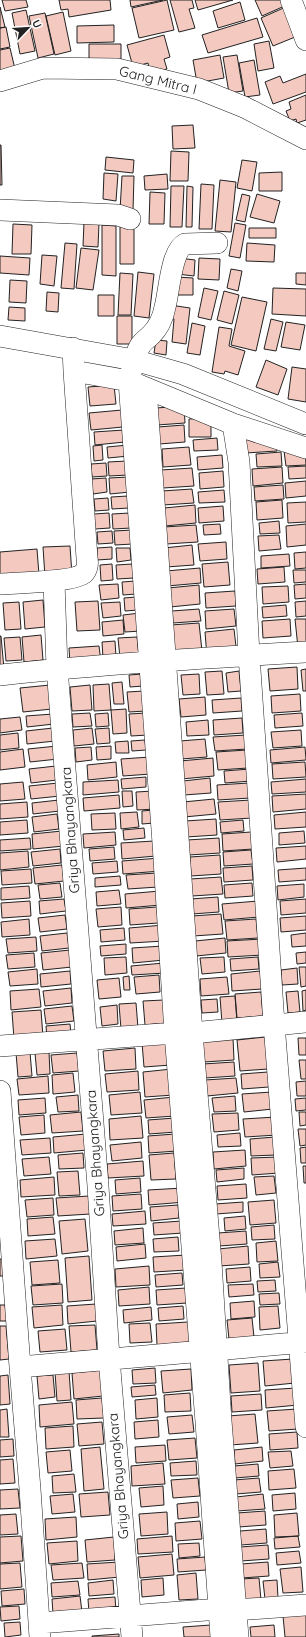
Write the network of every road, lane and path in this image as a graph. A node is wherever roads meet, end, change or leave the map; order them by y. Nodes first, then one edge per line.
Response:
1 (291, 0) edge
2 (306, 40) edge
3 (0, 81) edge
4 (306, 139) edge
5 (0, 210) edge
6 (130, 219) dead end
7 (217, 243) dead end
8 (0, 336) edge
9 (73, 348) junction
10 (134, 360) junction
11 (74, 371) junction
12 (137, 385) junction
13 (233, 424) junction
14 (306, 424) edge
15 (306, 448) edge
16 (54, 581) junction
17 (0, 584) edge
18 (306, 652) edge
19 (249, 655) junction
20 (159, 661) junction
21 (57, 668) junction
22 (0, 675) edge
23 (306, 1022) edge
24 (274, 1024) junction
25 (183, 1033) junction
26 (86, 1039) junction
27 (0, 1046) edge
28 (0, 1091) edge
29 (303, 1342) edge
30 (209, 1349) junction
31 (109, 1358) junction
32 (20, 1367) junction
33 (306, 1427) edge
34 (306, 1605) edge
35 (227, 1610) junction
36 (130, 1616) junction
37 (39, 1630) edge
38 (132, 1637) edge
39 (221, 1637) edge
40 (238, 1637) edge

1 - 2 street
3 - 4 street, Gang Mitra I
5 - 6 street
7 - 10 street
8 - 9 street
9 - 10 street
9 - 11 street
10 - 12 street
10 - 14 street
11 - 12 street
11 - 16 street
12 - 13 street
12 - 20 street
13 - 15 street
13 - 19 street
16 - 17 street
16 - 21 street, Griya Bhayangkara
18 - 19 street
19 - 20 street
19 - 24 street
20 - 21 street
20 - 25 street
21 - 22 street
21 - 26 street, Griya Bhayangkara
23 - 24 street
24 - 25 street
24 - 29 street
25 - 26 street
25 - 30 street
26 - 27 street
26 - 31 street, Griya Bhayangkara
28 - 32 street
29 - 30 street
29 - 33 street
30 - 31 street
30 - 35 street
31 - 32 street
31 - 36 street, Griya Bhayangkara
32 - 37 street
34 - 35 street
35 - 36 street
35 - 39 street
35 - 40 street
36 - 37 street
36 - 38 street, Griya Bhayangkara

